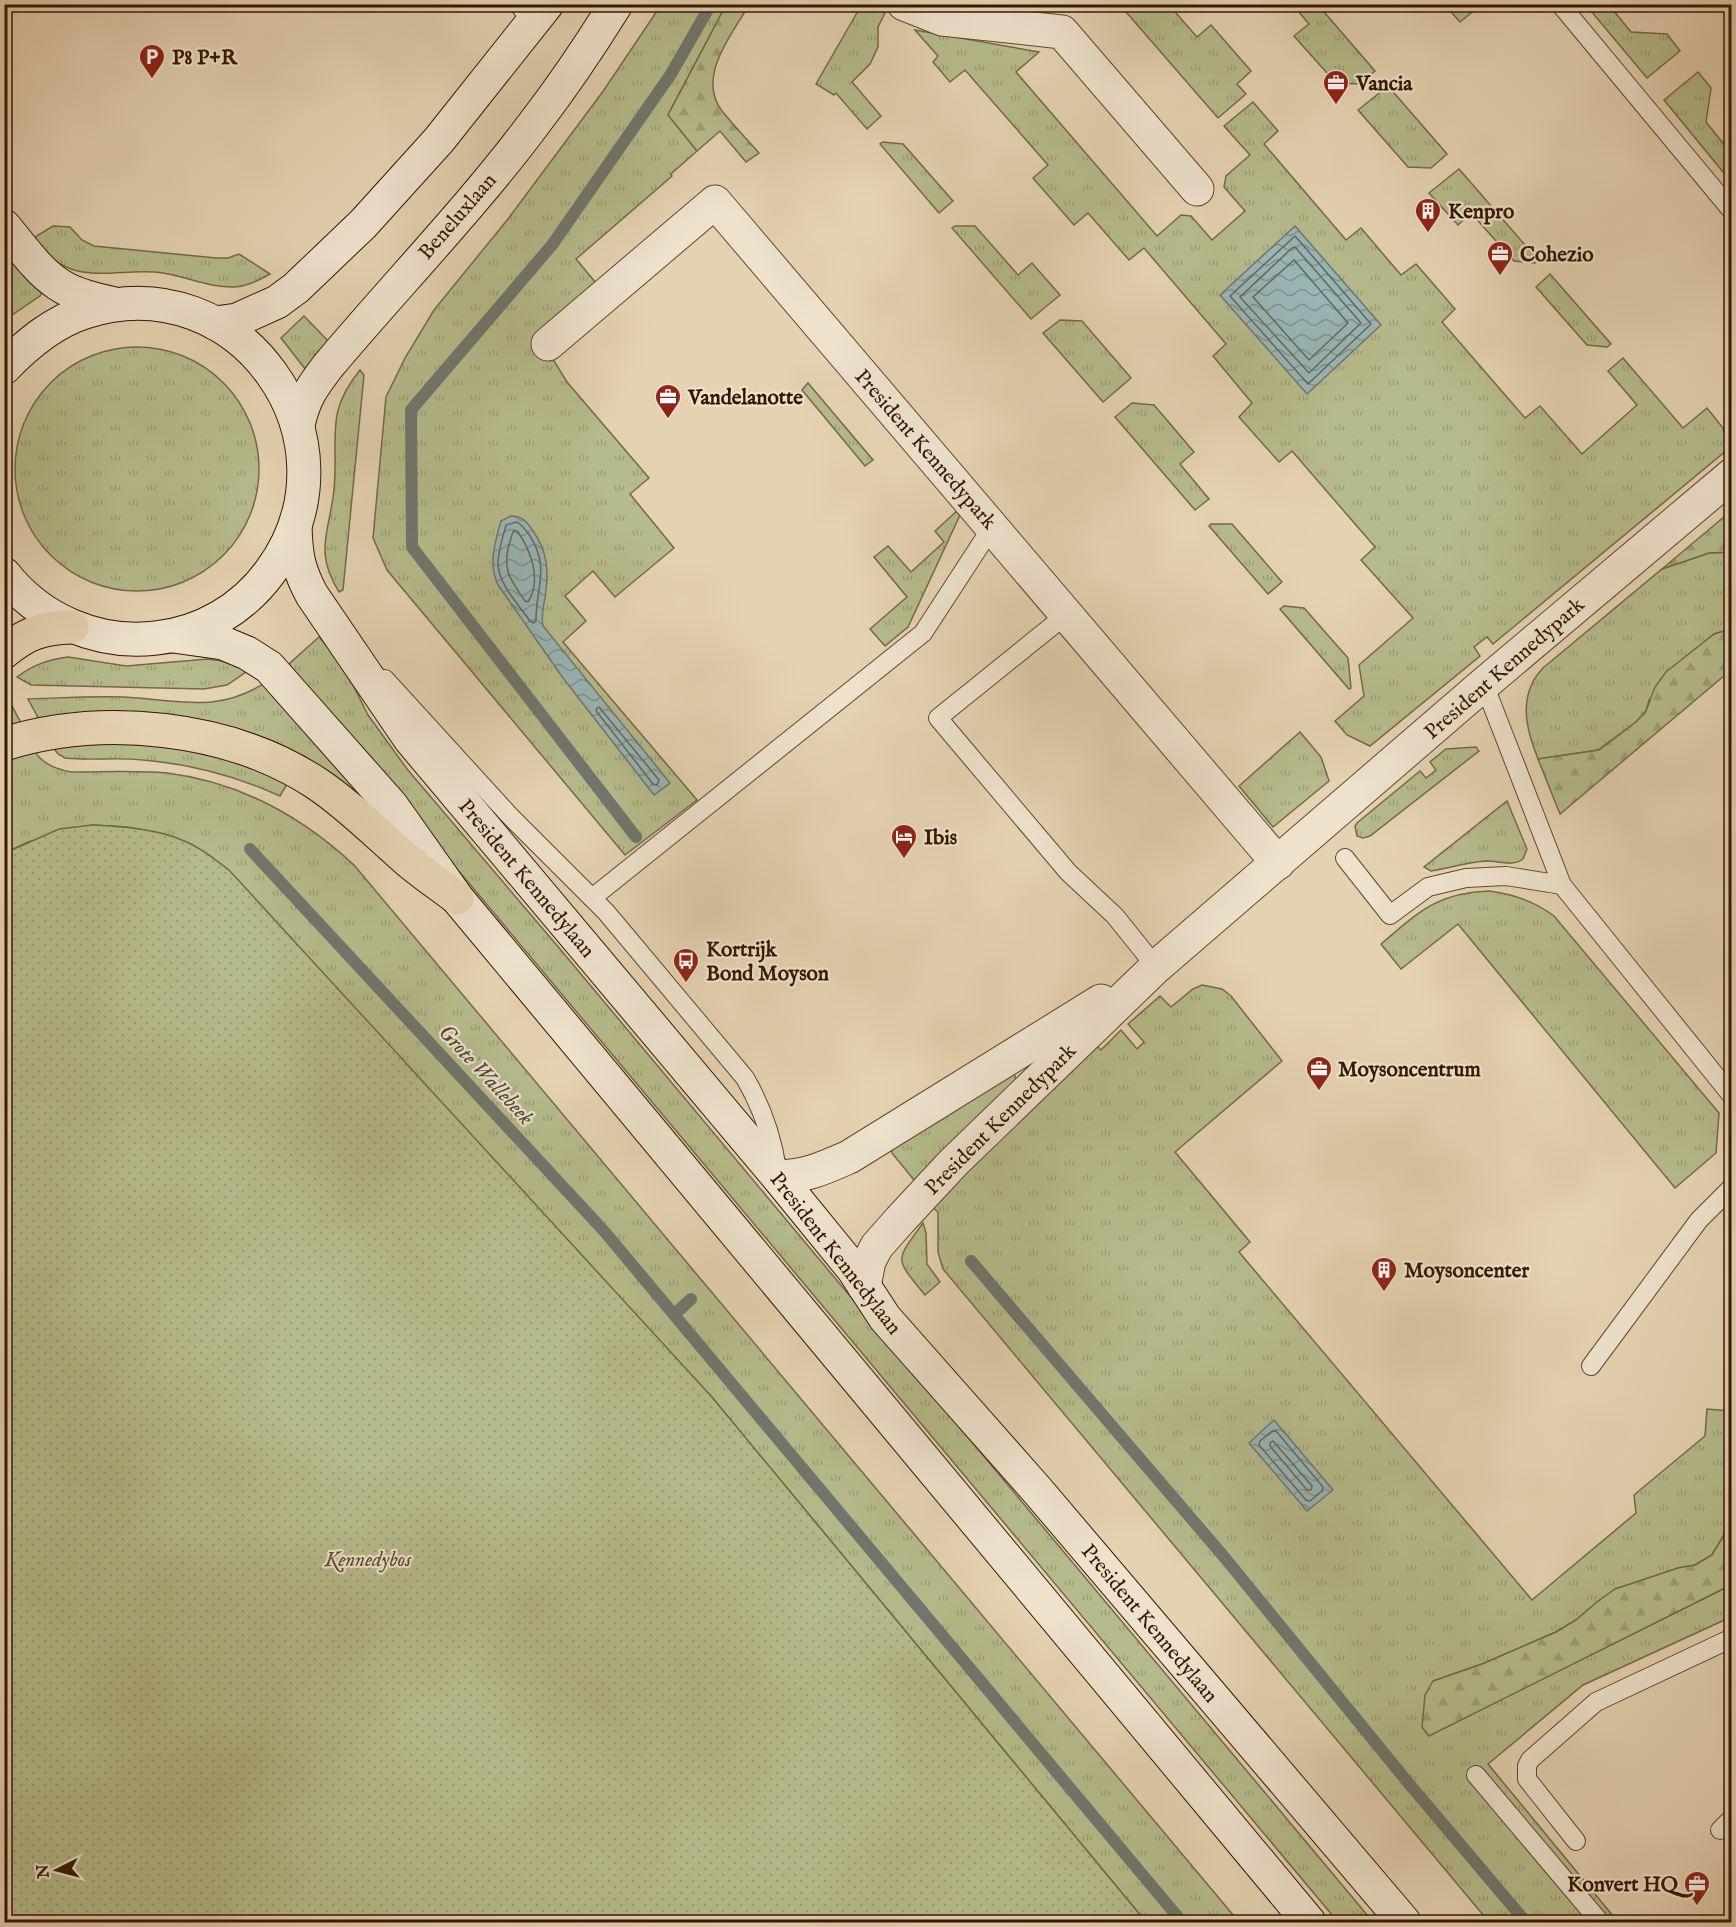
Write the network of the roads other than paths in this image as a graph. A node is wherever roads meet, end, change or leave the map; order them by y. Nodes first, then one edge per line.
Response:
1 (616, 4) edge
2 (904, 4) edge
3 (1560, 4) edge
4 (533, 11) edge
5 (1197, 189) dead end
6 (1731, 210) edge
7 (4, 226) edge
8 (117, 305) junction
9 (215, 323) junction
10 (548, 344) dead end
11 (4, 368) edge
12 (298, 425) junction
13 (1731, 475) edge
14 (295, 526) junction
15 (992, 527) junction
16 (4, 574) edge
17 (1067, 614) junction
18 (327, 616) junction
19 (72, 627) junction
20 (173, 636) junction
21 (4, 652) edge
22 (1484, 684) junction
23 (4, 744) edge
24 (1346, 858) dead end
25 (1278, 863) junction
26 (1562, 885) junction
27 (457, 898) junction
28 (592, 898) junction
29 (1156, 967) junction
30 (1731, 1096) edge
31 (778, 1177) junction
32 (1731, 1187) edge
33 (864, 1286) junction
34 (1592, 1366) dead end
35 (1731, 1638) edge
36 (1476, 1775) dead end
37 (1576, 1841) dead end
38 (1309, 1923) edge
39 (1404, 1923) edge
40 (1600, 1923) edge

1 - 12 main road, Beneluxlaan
2 - 5 main road
3 - 6 lane
4 - 9 main road
7 - 8 main road
8 - 9 main road
8 - 11 main road
9 - 12 main road
10 - 15 main road, President Kennedypark
12 - 14 main road
13 - 22 main road, President Kennedypark
14 - 18 main road, President Kennedylaan
14 - 20 main road
15 - 17 main road, President Kennedypark
15 - 28 lane
16 - 19 main road
17 - 25 main road, President Kennedypark
17 - 29 lane
18 - 28 lane
18 - 31 main road, President Kennedylaan
19 - 20 main road
19 - 21 highway
20 - 27 main road
22 - 25 main road, President Kennedypark
22 - 26 lane
23 - 27 highway
24 - 26 lane
25 - 29 main road, President Kennedypark
26 - 30 lane
27 - 38 main road
28 - 31 lane
29 - 31 main road, President Kennedypark
29 - 33 main road, President Kennedypark
31 - 33 main road, President Kennedylaan
32 - 34 lane
33 - 39 main road, President Kennedylaan
35 - 37 lane
36 - 40 lane

